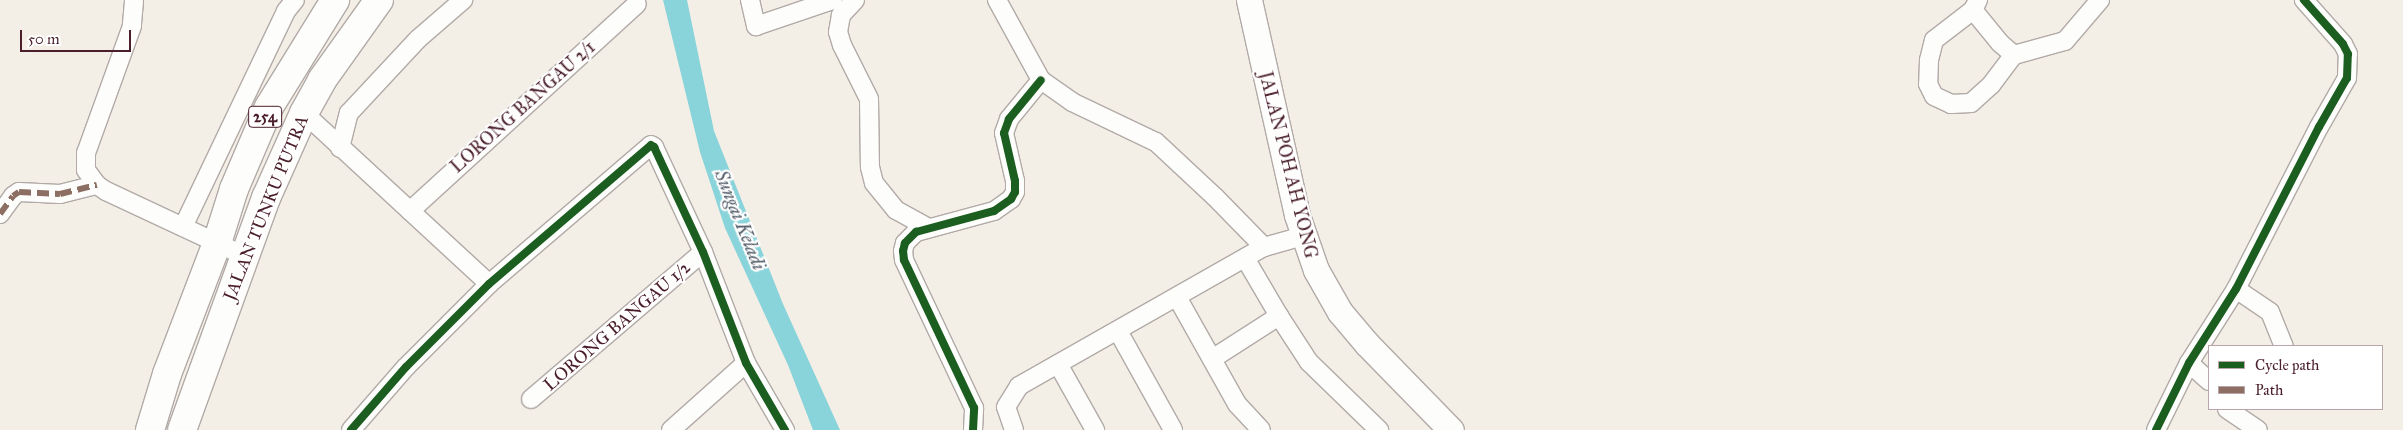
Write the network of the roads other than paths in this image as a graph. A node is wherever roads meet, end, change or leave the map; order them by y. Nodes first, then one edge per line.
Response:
1 (134, 0) edge
2 (295, 0) edge
3 (335, 0) edge
4 (379, 0) edge
5 (463, 0) edge
6 (750, 0) edge
7 (834, 0) edge
8 (855, 0) edge
9 (997, 0) edge
10 (1249, 0) edge
11 (2100, 0) edge
12 (2304, 0) edge
13 (637, 4) dead end
14 (1976, 5) edge
15 (2014, 55) junction
16 (1041, 80) junction
17 (304, 113) junction
18 (340, 148) junction
19 (97, 186) junction
20 (896, 210) junction
21 (410, 211) junction
22 (0, 214) edge
23 (183, 227) junction
24 (928, 228) junction
25 (1303, 236) junction
26 (216, 244) junction
27 (1264, 247) junction
28 (903, 251) junction
29 (703, 252) junction
30 (245, 256) junction
31 (1245, 258) junction
32 (489, 284) junction
33 (2236, 289) junction
34 (1177, 297) junction
35 (1279, 316) junction
36 (1118, 331) junction
37 (2284, 345) edge
38 (1212, 358) junction
39 (746, 363) junction
40 (2189, 363) junction
41 (1058, 364) junction
42 (2208, 380) edge
43 (530, 400) dead end
44 (2228, 410) edge
45 (150, 430) edge
46 (182, 430) edge
47 (351, 430) edge
48 (671, 430) edge
49 (785, 430) edge
50 (973, 430) edge
51 (1014, 430) edge
52 (1095, 430) edge
53 (1173, 430) edge
54 (1261, 430) edge
55 (1379, 430) edge
56 (1451, 430) edge
57 (2156, 430) edge
58 (2258, 430) edge

1 - 19 street
2 - 23 street
3 - 26 main road, JALAN TUNKU PUTRA / 254
4 - 17 main road, JALAN TUNKU PUTRA / 254
5 - 18 street
6 - 7 street
8 - 20 street
9 - 16 street
10 - 25 main road, JALAN POH AH YONG
11 - 15 street
12 - 33 street
13 - 21 street, LORONG BANGAU 2/1
14 - 15 street
14 - 15 street
16 - 24 street
16 - 27 street
17 - 18 street
17 - 30 main road, JALAN TUNKU PUTRA / 254
18 - 21 street
19 - 22 street
19 - 23 street
20 - 24 street
20 - 28 street
21 - 32 street
23 - 26 street
24 - 28 street
25 - 27 street
25 - 56 main road, JALAN POH AH YONG
26 - 30 street
26 - 45 main road, JALAN TUNKU PUTRA / 254
27 - 31 street
28 - 50 street
29 - 32 street
29 - 39 street
29 - 43 street, LORONG BANGAU 1/2
30 - 46 main road, JALAN TUNKU PUTRA / 254
31 - 34 street
31 - 35 street
32 - 47 street
33 - 37 street
33 - 40 street
34 - 36 street
34 - 38 street
35 - 38 street
35 - 55 street
36 - 41 street
36 - 53 street
38 - 54 street
39 - 48 street
39 - 49 street
40 - 42 street
40 - 57 street
41 - 51 street
41 - 52 street
44 - 58 street

